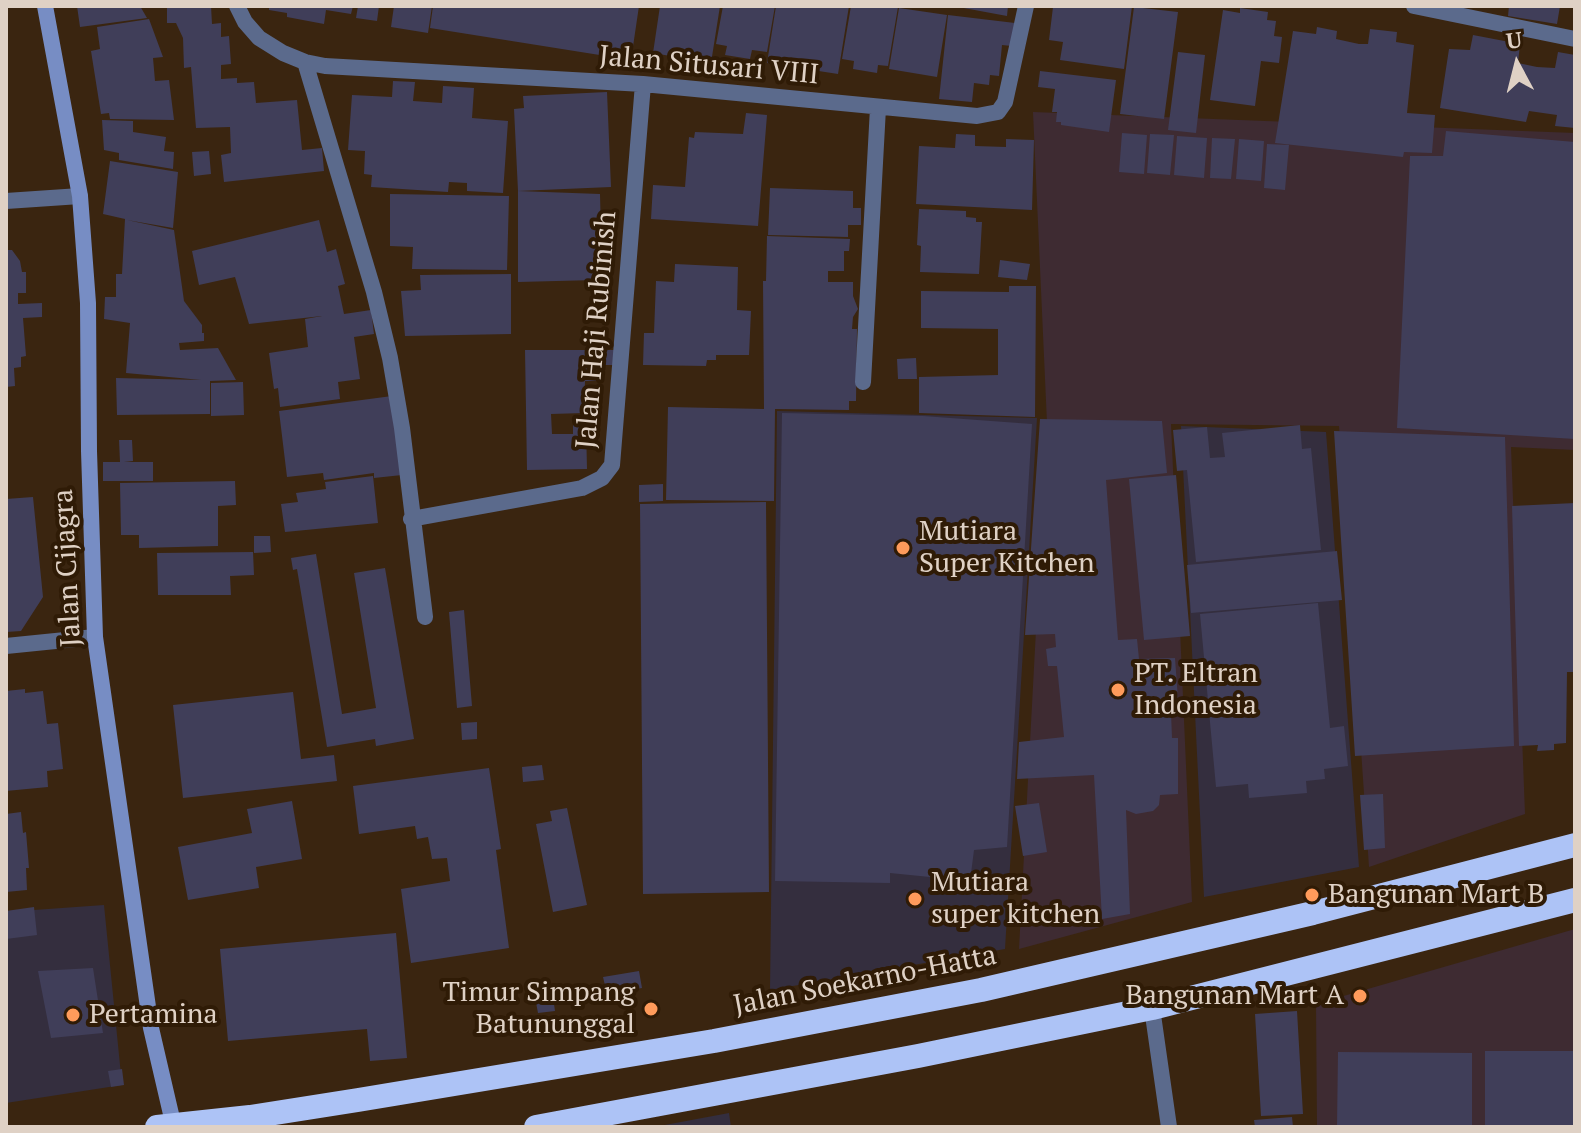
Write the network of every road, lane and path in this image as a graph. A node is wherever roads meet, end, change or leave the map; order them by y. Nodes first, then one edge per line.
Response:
1 (45, 6) edge
2 (237, 6) edge
3 (1026, 6) edge
4 (1414, 6) edge
5 (1575, 39) edge
6 (305, 62) junction
7 (643, 84) junction
8 (878, 108) junction
9 (80, 196) junction
10 (6, 201) edge
11 (863, 382) dead end
12 (411, 519) junction
13 (425, 617) dead end
14 (95, 637) junction
15 (6, 646) edge
16 (1575, 845) edge
17 (1575, 900) edge
18 (1152, 1008) junction
19 (168, 1126) edge
20 (536, 1127) edge
21 (1169, 1127) edge

1 - 9 street, Jalan Cijagra
2 - 6 street, Jalan Situsari VIII
3 - 8 street, Jalan Situsari VIII
4 - 5 street
6 - 7 street, Jalan Situsari VIII
6 - 12 street
7 - 8 street, Jalan Situsari VIII
7 - 12 street, Jalan Haji Rubinish
8 - 11 street
9 - 10 street
9 - 14 street, Jalan Cijagra
12 - 13 street
14 - 15 street
14 - 19 street, Jalan Cijagra
16 - 19 highway, Jalan Soekarno-Hatta
17 - 18 highway
18 - 20 highway
18 - 21 street

